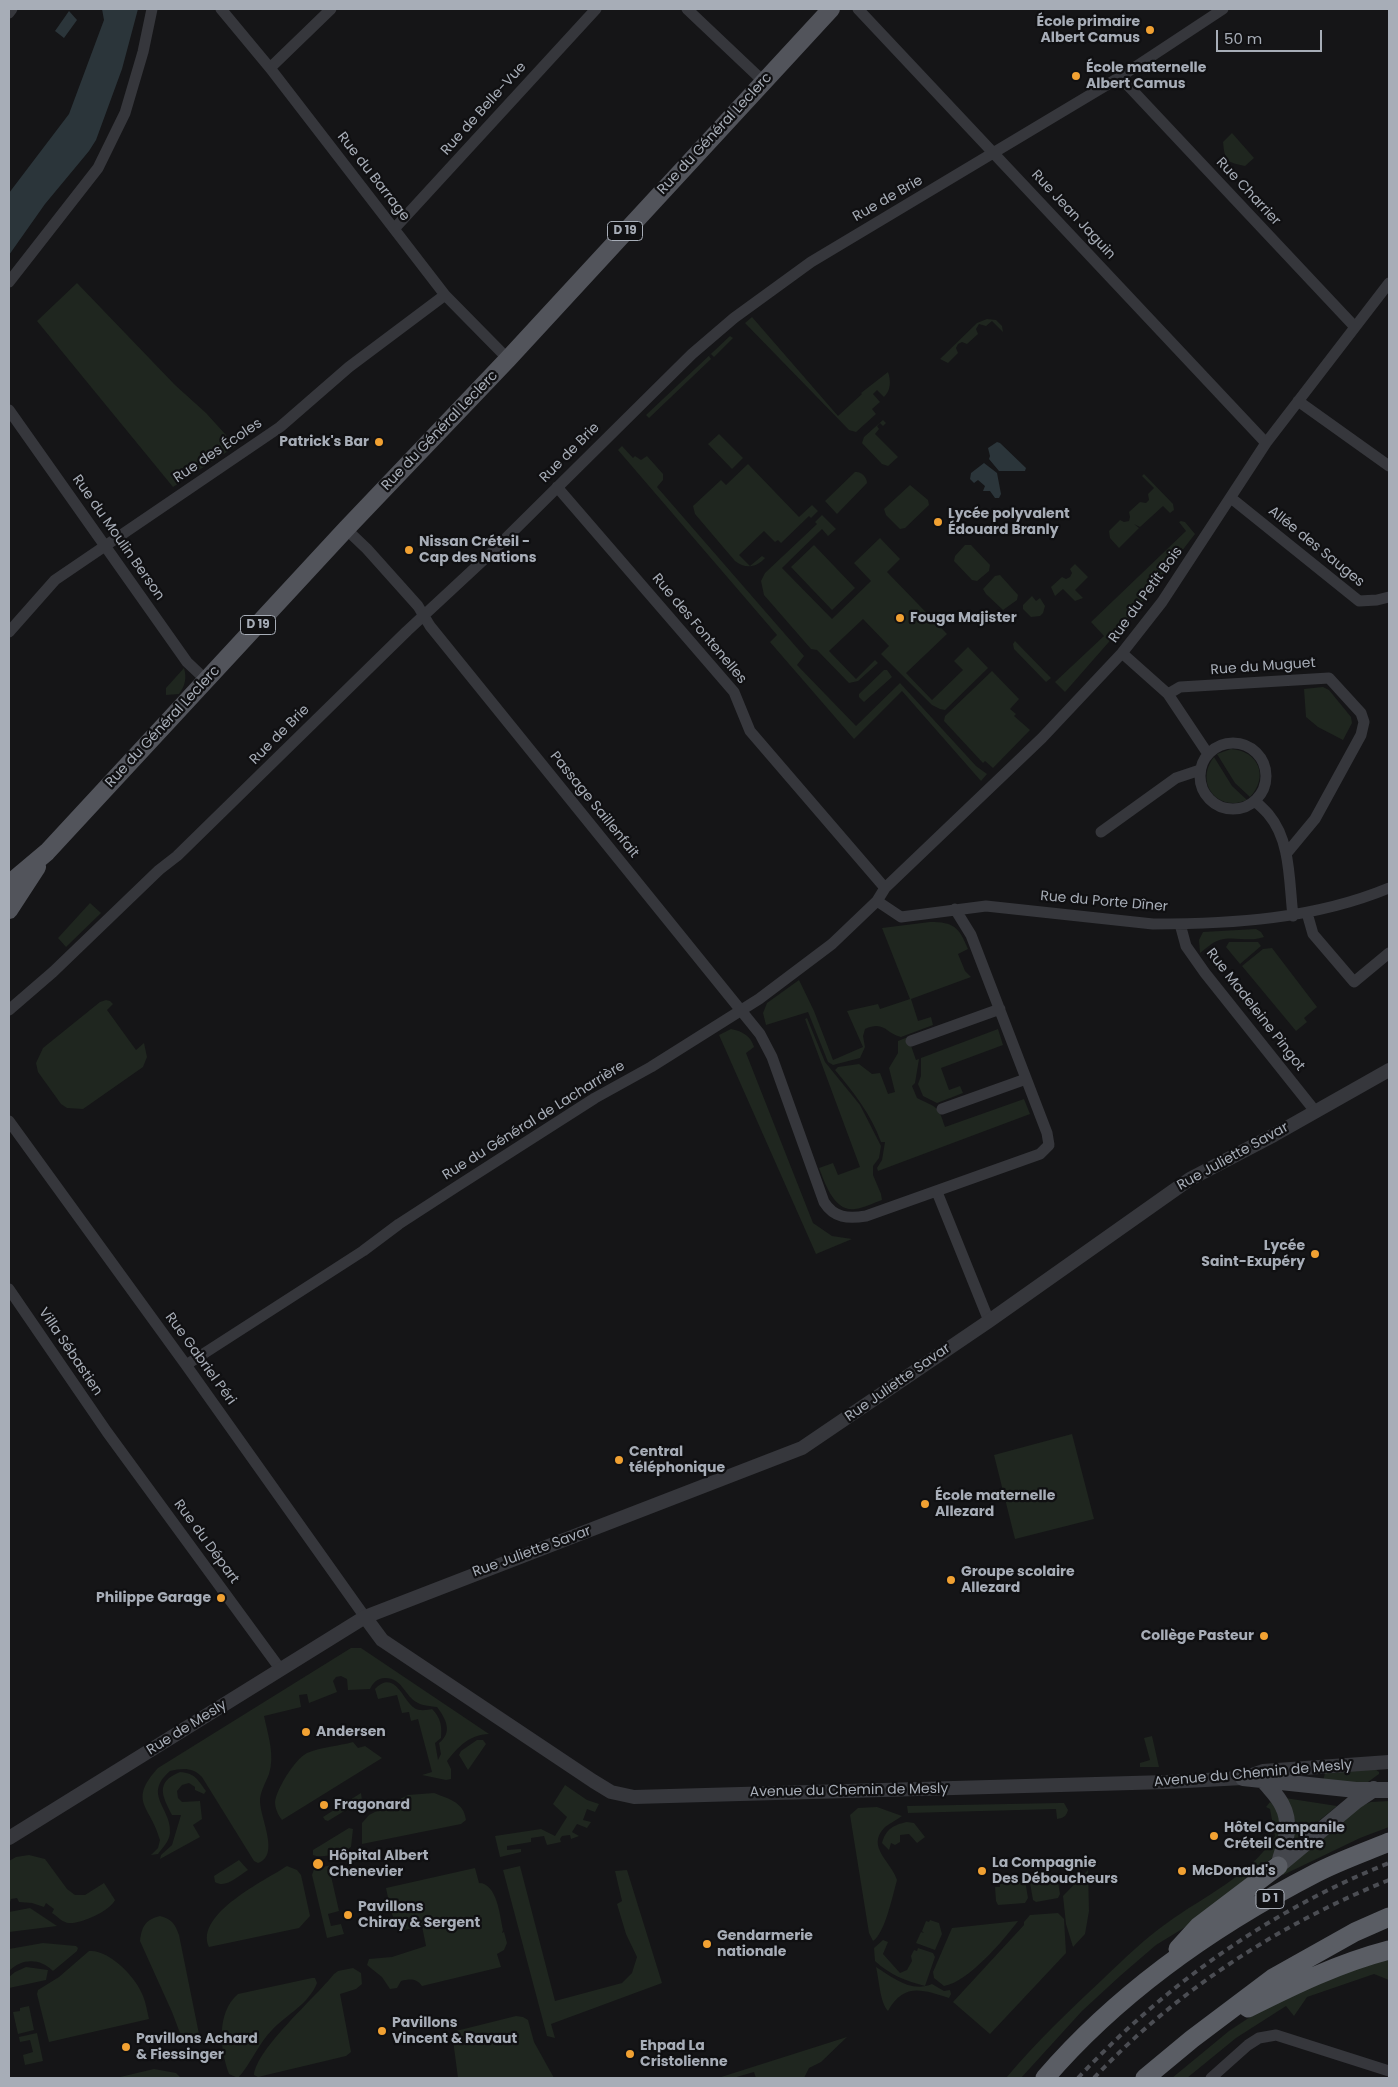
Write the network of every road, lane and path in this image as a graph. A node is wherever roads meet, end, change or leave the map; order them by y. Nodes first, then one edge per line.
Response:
1 (12, 9) edge
2 (152, 9) edge
3 (221, 9) edge
4 (331, 9) edge
5 (596, 9) edge
6 (687, 9) edge
7 (831, 9) edge
8 (858, 9) edge
9 (1223, 9) edge
10 (9, 13) edge
11 (270, 68) junction
12 (1120, 77) junction
13 (763, 81) junction
14 (994, 152) junction
15 (394, 229) junction
16 (9, 282) edge
17 (1389, 283) edge
18 (445, 295) junction
19 (1354, 326) junction
20 (508, 359) junction
21 (1298, 401) junction
22 (9, 410) edge
23 (1266, 443) junction
24 (1389, 466) edge
25 (557, 487) junction
26 (1231, 498) junction
27 (346, 529) junction
28 (104, 546) junction
29 (1389, 597) edge
30 (424, 617) junction
31 (9, 632) edge
32 (1122, 653) junction
33 (206, 680) junction
34 (1168, 694) junction
35 (1208, 754) junction
36 (1200, 770) junction
37 (1255, 801) junction
38 (1101, 832) dead end
39 (47, 852) junction
40 (1286, 854) junction
41 (9, 884) edge
42 (884, 888) junction
43 (1389, 888) edge
44 (877, 901) junction
45 (955, 909) junction
46 (9, 910) edge
47 (1307, 913) junction
48 (1290, 916) junction
49 (1180, 924) junction
50 (1389, 953) edge
51 (1000, 1009) junction
52 (9, 1010) edge
53 (742, 1010) junction
54 (911, 1041) dead end
55 (1389, 1070) edge
56 (1026, 1078) junction
57 (942, 1110) dead end
58 (1315, 1111) junction
59 (9, 1121) edge
60 (937, 1192) junction
61 (9, 1289) edge
62 (989, 1321) junction
63 (186, 1365) junction
64 (107, 1432) joint
65 (365, 1616) junction
66 (281, 1670) junction
67 (1389, 1762) edge
68 (1243, 1778) junction
69 (1263, 1780) junction
70 (1389, 1781) edge
71 (1389, 1790) edge
72 (1371, 1791) junction
73 (9, 1838) edge
74 (1389, 1842) edge
75 (1278, 1866) junction
76 (1389, 1917) edge
77 (1389, 1950) edge
78 (1158, 1970) junction
79 (1192, 2039) junction
80 (1389, 2071) edge
81 (1044, 2078) edge
82 (1146, 2078) edge
83 (1211, 2078) edge

1 - 10 street
2 - 16 street
3 - 11 street, Rue du Barrage
4 - 11 street
5 - 15 street, Rue de Belle-Vue
6 - 13 street
7 - 13 main road, Rue du Général Leclerc / D 19
8 - 14 street, Rue Jean Jaguin
9 - 12 street, Rue de Brie
11 - 15 street, Rue du Barrage
12 - 14 street, Rue de Brie
12 - 19 street, Rue Charrier
13 - 20 main road, Rue du Général Leclerc / D 19
14 - 23 street, Rue Jean Jaguin
14 - 25 street, Rue de Brie
15 - 18 street, Rue du Barrage
17 - 19 street, Rue du Petit Bois
18 - 20 street, Rue du Barrage
18 - 28 street, Rue des Écoles
19 - 21 street, Rue du Petit Bois
20 - 27 main road, Rue du Général Leclerc / D 19
21 - 23 street, Rue du Petit Bois
21 - 24 street
22 - 28 street, Rue du Moulin Berson
23 - 26 street, Rue du Petit Bois
25 - 30 street, Rue de Brie
25 - 42 street, Rue des Fontenelles
26 - 29 street, Allée des Sauges
26 - 32 street, Rue du Petit Bois
27 - 30 street, Passage Saillenfait
27 - 33 main road, Rue du Général Leclerc / D 19
28 - 31 street, Rue des Écoles
28 - 33 street, Rue du Moulin Berson
30 - 52 street, Rue de Brie
30 - 53 street, Passage Saillenfait
32 - 34 street
32 - 42 street, Rue du Petit Bois
33 - 39 main road, Rue du Général Leclerc / D 19
34 - 35 street
34 - 40 street, Rue du Muguet
35 - 36 street
35 - 37 street
36 - 37 street
36 - 38 street
37 - 40 street
39 - 41 main road, Rue du Général Leclerc / D 19
39 - 46 main road, Rue du Général Leclerc / D 19
40 - 48 street
42 - 44 street, Rue du Général de Lacharrière
43 - 47 street, Rue du Porte Dîner
44 - 45 street, Rue du Porte Dîner
44 - 53 street, Rue du Général de Lacharrière
45 - 49 street, Rue du Porte Dîner
45 - 51 street
47 - 48 street, Rue du Porte Dîner
47 - 50 street
48 - 49 street, Rue du Porte Dîner
49 - 58 street, Rue Madeleine Pingot
51 - 54 street
51 - 56 street
53 - 60 street, Passage Saillenfait
53 - 63 street, Rue du Général de Lacharrière
55 - 58 street, Rue Juliette Savar
56 - 57 street
56 - 60 street
58 - 62 street, Rue Juliette Savar
59 - 63 street, Rue Gabriel Péri
60 - 62 street
61 - 64 street, Villa Sébastien
62 - 65 street, Rue Juliette Savar
63 - 65 street, Rue Gabriel Péri
64 - 66 street, Rue du Départ
65 - 66 street, Rue de Mesly
65 - 68 street, Avenue du Chemin de Mesly
66 - 73 street, Rue de Mesly
67 - 68 street, Avenue du Chemin de Mesly
68 - 69 main road
69 - 72 main road
69 - 75 main road
70 - 72 main road
71 - 72 main road
72 - 75 main road
74 - 78 highway, D 1
75 - 78 highway
76 - 79 highway
77 - 79 highway
78 - 81 highway, D 1
79 - 82 highway
80 - 83 street

